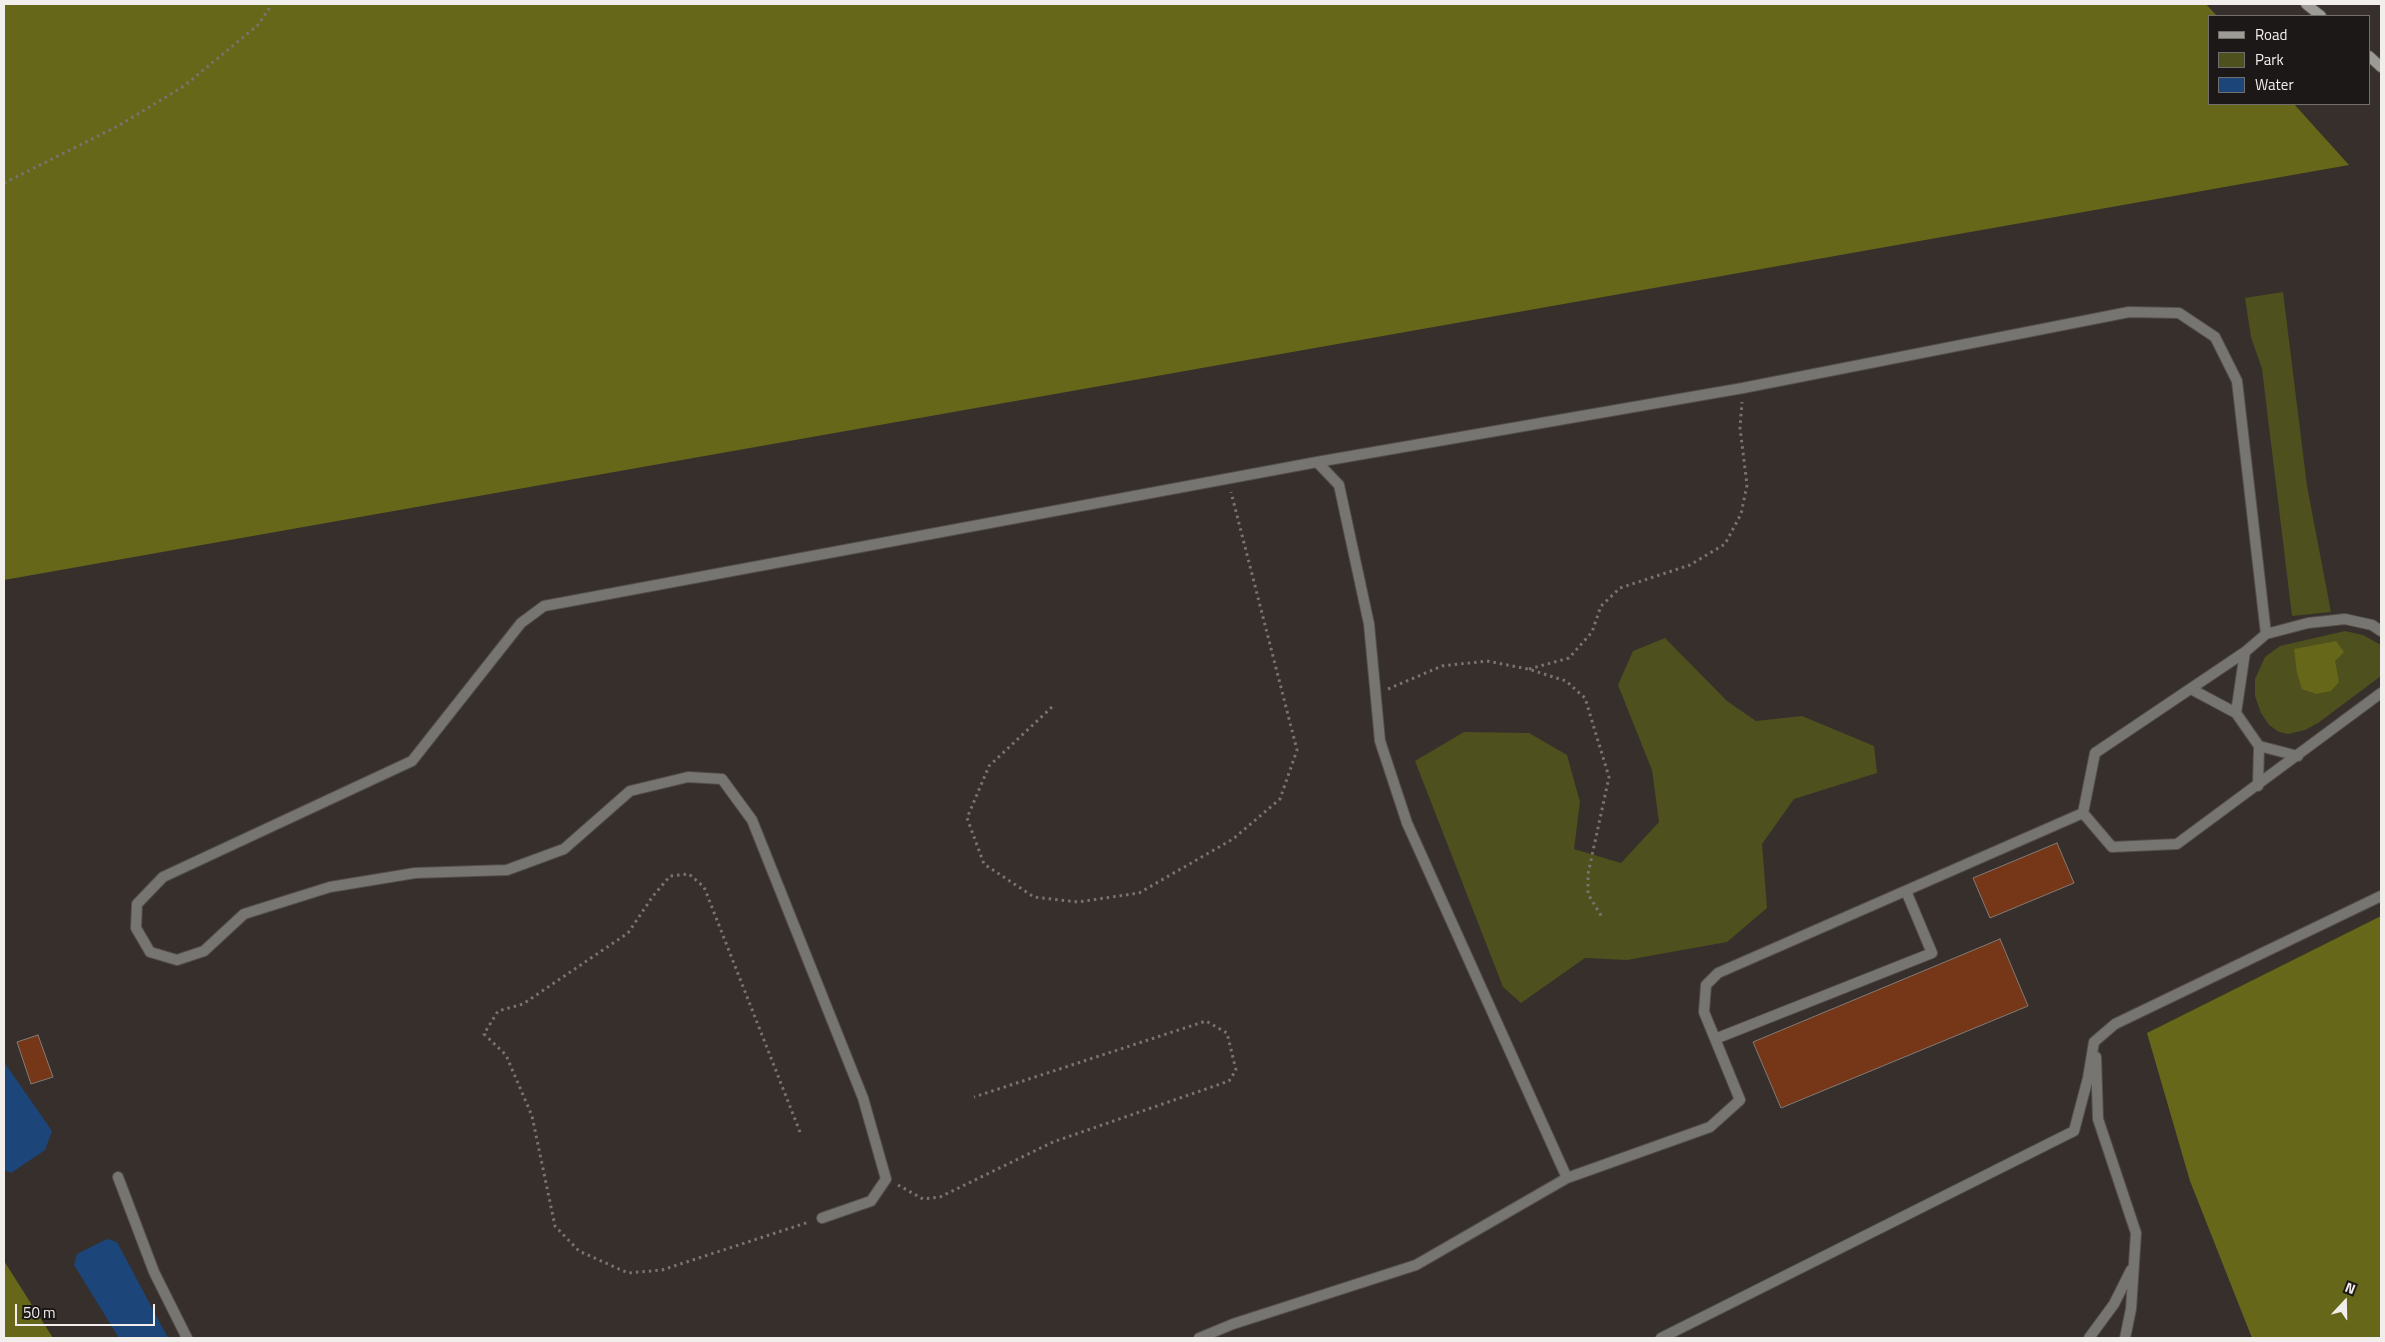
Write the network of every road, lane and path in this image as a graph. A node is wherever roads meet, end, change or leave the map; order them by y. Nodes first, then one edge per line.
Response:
1 (272, 4) edge
2 (2306, 4) edge
3 (2320, 15) edge
4 (2370, 57) edge
5 (2381, 66) edge
6 (4, 183) edge
7 (1743, 388) junction
8 (1317, 462) junction
9 (1228, 479) junction
10 (2381, 631) edge
11 (2266, 634) junction
12 (2245, 652) junction
13 (1528, 669) junction
14 (2191, 689) junction
15 (2381, 693) edge
16 (1376, 694) junction
17 (1052, 707) dead end
18 (2236, 714) junction
19 (2259, 746) junction
20 (2298, 756) junction
21 (2258, 786) junction
22 (2083, 813) junction
23 (1906, 891) junction
24 (2381, 896) edge
25 (1602, 917) dead end
26 (1715, 1039) junction
27 (2095, 1041) junction
28 (974, 1097) dead end
29 (800, 1132) dead end
30 (118, 1177) dead end
31 (1567, 1178) junction
32 (886, 1179) junction
33 (822, 1218) joint
34 (2134, 1265) junction
35 (187, 1338) edge
36 (1199, 1338) edge
37 (1661, 1338) edge
38 (2089, 1338) edge
39 (2125, 1338) edge

1 - 6 path
2 - 3 main road
4 - 5 main road
7 - 8 lane
7 - 11 lane
7 - 13 path
8 - 9 lane
8 - 16 lane
9 - 17 path
9 - 32 lane
10 - 11 lane
11 - 12 lane
12 - 14 lane
12 - 18 lane
13 - 16 path
13 - 25 path
14 - 18 lane
14 - 22 lane
15 - 20 lane
16 - 31 lane
18 - 19 lane
19 - 20 lane
19 - 21 lane
20 - 21 lane
21 - 22 lane
22 - 23 lane
23 - 26 lane
23 - 26 lane
24 - 27 lane
26 - 31 lane
27 - 34 lane
27 - 37 lane
28 - 32 path
29 - 33 path
30 - 35 lane
31 - 36 lane
32 - 33 lane
34 - 38 lane
34 - 39 lane

